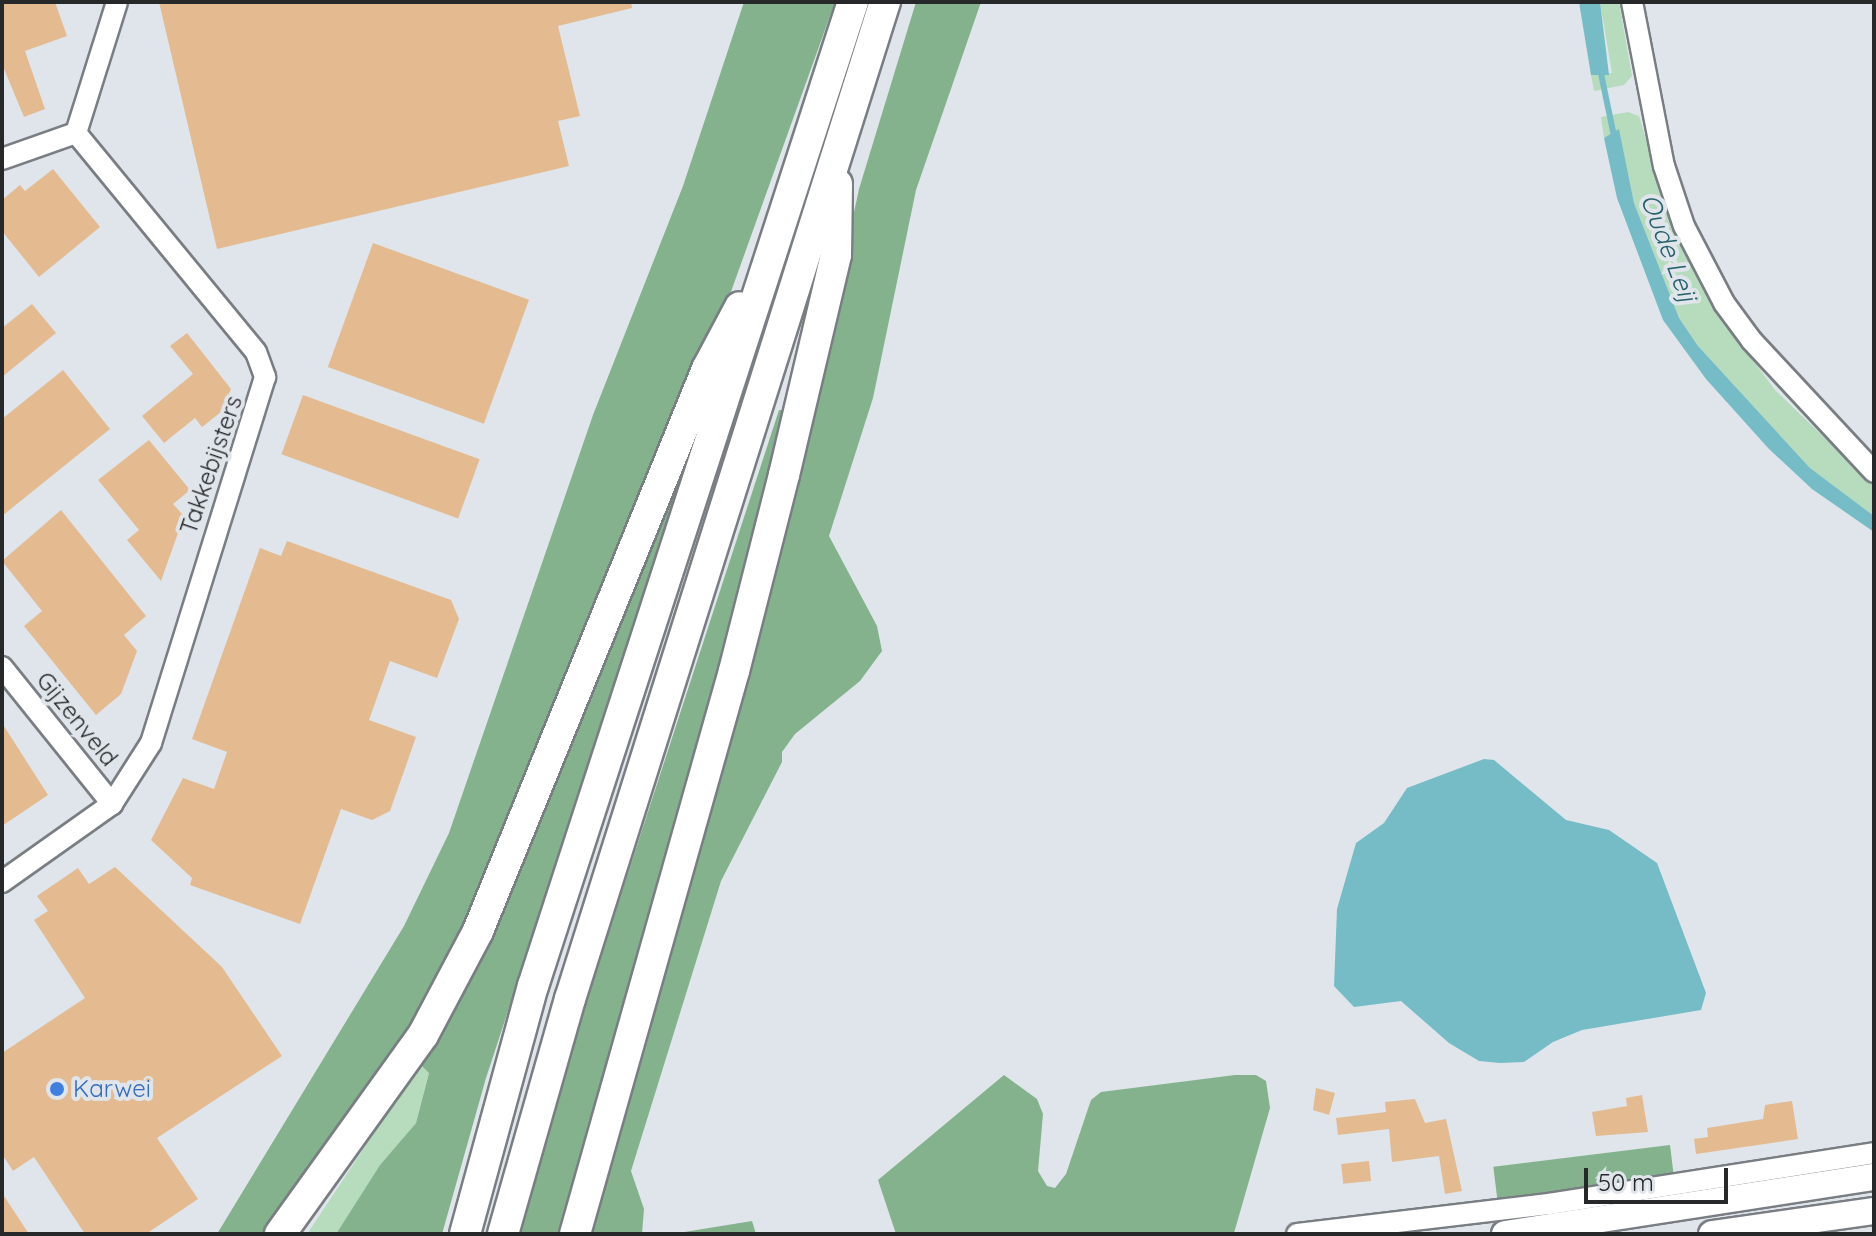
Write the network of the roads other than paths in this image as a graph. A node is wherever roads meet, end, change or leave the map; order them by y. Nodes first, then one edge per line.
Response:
1 (117, 2) edge
2 (853, 2) edge
3 (885, 2) edge
4 (1632, 2) edge
5 (76, 133) junction
6 (838, 150) junction
7 (2, 159) edge
8 (778, 234) junction
9 (1874, 472) edge
10 (2, 667) edge
11 (112, 804) junction
12 (2, 882) edge
13 (1874, 1153) edge
14 (1874, 1177) edge
15 (1874, 1211) edge
16 (280, 1234) edge
17 (465, 1234) edge
18 (503, 1234) edge
19 (575, 1234) edge
20 (1297, 1234) edge
21 (1506, 1234) edge
22 (1712, 1234) edge

1 - 5 street
2 - 8 highway
3 - 6 highway
4 - 9 street
5 - 7 street
5 - 11 street, Takkebijsters
6 - 18 highway
6 - 19 highway
8 - 16 highway
8 - 17 highway
10 - 11 street, Gijzenveld
11 - 12 street, Takkebijsters
13 - 20 street
14 - 21 main road
15 - 22 main road

